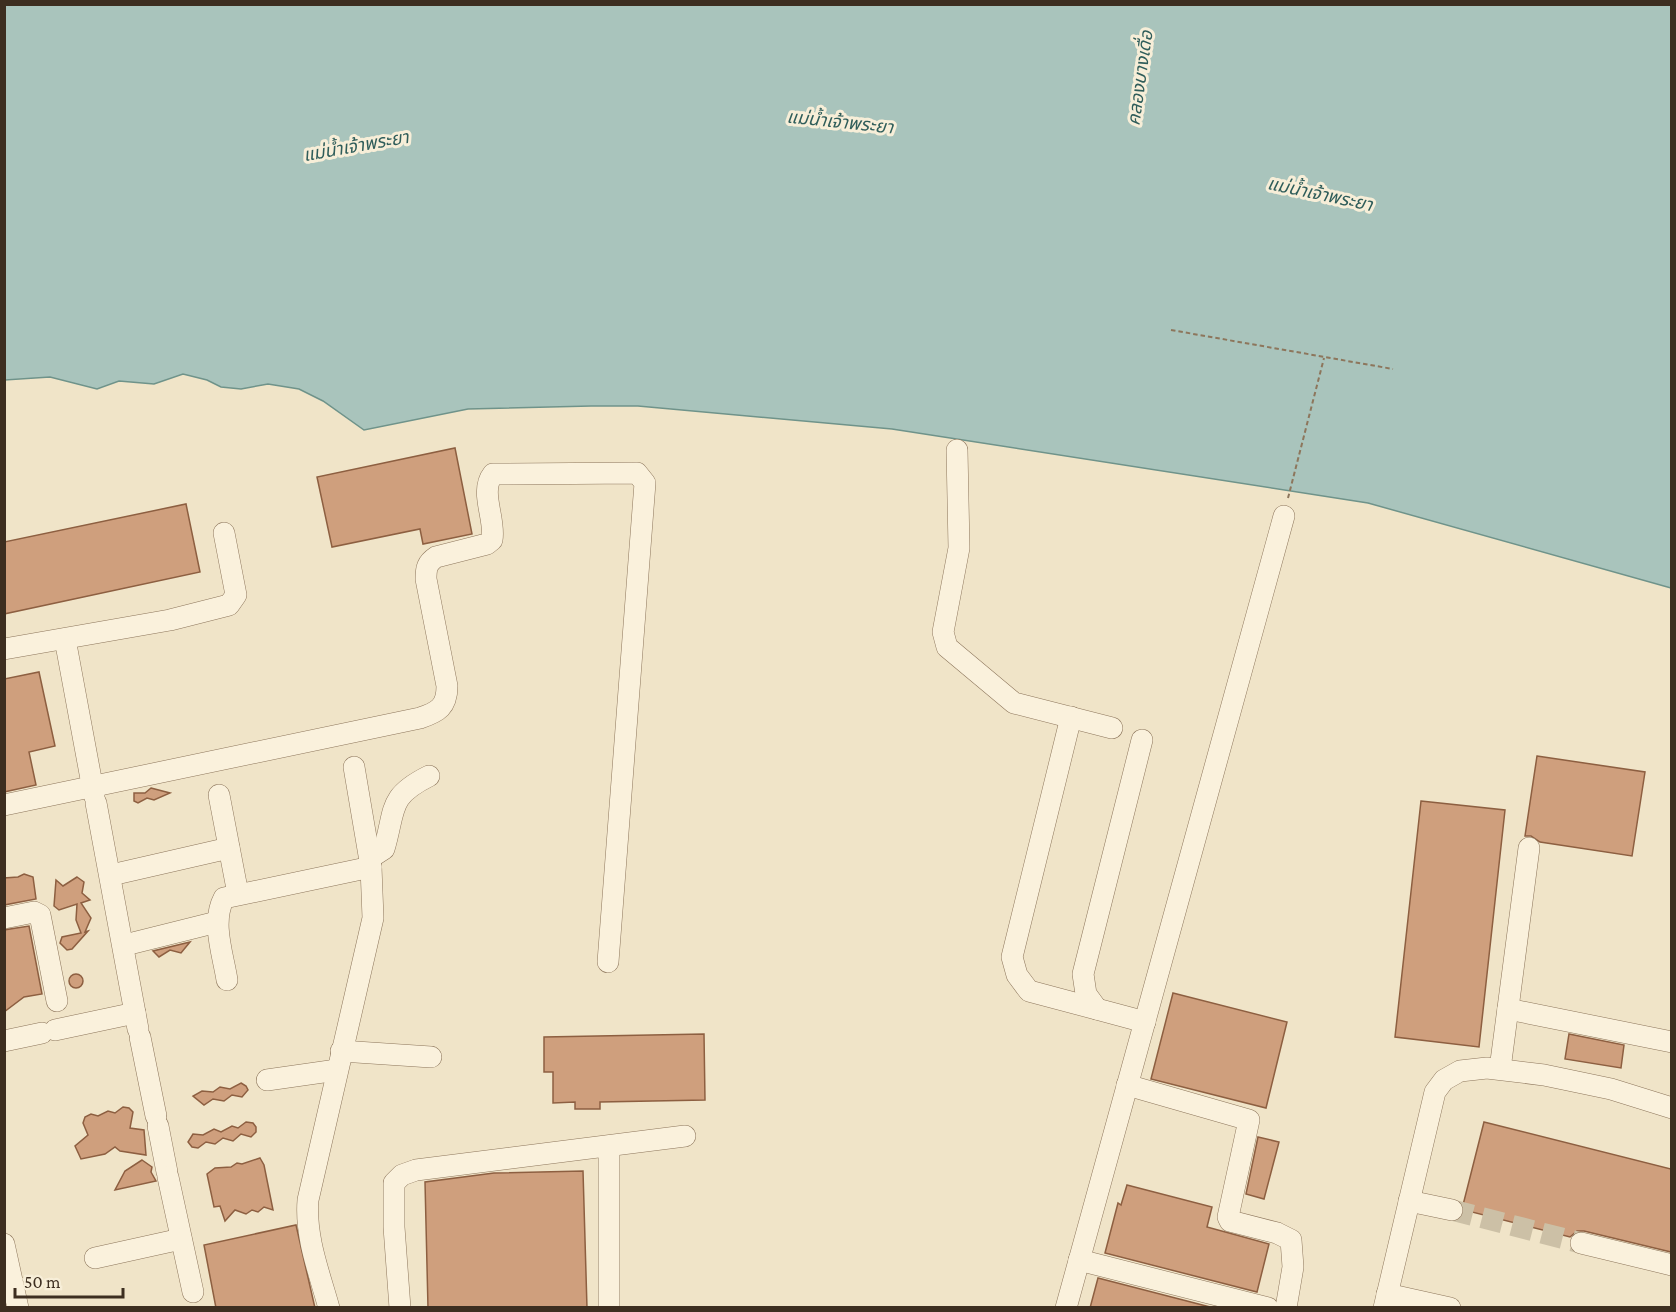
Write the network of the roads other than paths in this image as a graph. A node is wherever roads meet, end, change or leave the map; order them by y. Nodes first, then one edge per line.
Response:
1 (957, 450) dead end
2 (1284, 516) road end
3 (224, 533) dead end
4 (64, 639) junction
5 (4, 649) edge
6 (1071, 717) junction
7 (1112, 728) dead end
8 (1142, 740) dead end
9 (354, 767) dead end
10 (429, 776) dead end
11 (94, 795) junction
12 (219, 795) dead end
13 (4, 805) edge
14 (229, 848) junction
15 (1529, 848) dead end
16 (370, 863) junction
17 (113, 875) junction
18 (238, 894) junction
19 (4, 918) edge
20 (218, 922) junction
21 (126, 945) junction
22 (608, 962) dead end
23 (227, 980) dead end
24 (1097, 1009) junction
25 (1508, 1009) junction
26 (55, 1020) junction
27 (1145, 1022) junction
28 (138, 1026) junction
29 (4, 1041) edge
30 (1671, 1042) edge
31 (431, 1057) dead end
32 (339, 1060) junction
33 (1500, 1069) junction
34 (267, 1080) dead end
35 (1127, 1085) junction
36 (1670, 1106) edge
37 (685, 1136) dead end
38 (609, 1146) junction
39 (1409, 1201) junction
40 (1452, 1210) tunnel mouth
41 (181, 1239) junction
42 (1581, 1243) tunnel mouth
43 (4, 1244) edge
44 (95, 1258) dead end
45 (1079, 1260) junction
46 (1671, 1265) edge
47 (194, 1299) edge
48 (1385, 1301) edge
49 (18, 1307) edge
50 (329, 1308) edge
51 (400, 1308) edge
52 (609, 1308) edge
53 (1066, 1308) edge
54 (1268, 1308) edge
55 (1286, 1308) edge
56 (1450, 1308) edge

1 - 6 lane
2 - 27 lane
3 - 4 lane
4 - 5 lane
4 - 11 lane
6 - 7 lane
6 - 24 lane
8 - 24 lane
9 - 16 lane
10 - 16 lane
11 - 13 lane
11 - 17 lane
11 - 22 lane
12 - 14 lane
14 - 17 lane
14 - 18 lane
15 - 25 lane
16 - 18 lane
16 - 32 lane
17 - 21 lane
18 - 20 lane
19 - 26 lane
20 - 21 lane
20 - 23 lane
21 - 28 lane
24 - 27 lane
25 - 30 lane
25 - 33 lane
26 - 28 lane
26 - 29 lane
27 - 35 lane
28 - 41 lane
31 - 32 lane
32 - 34 lane
32 - 50 lane
33 - 36 lane
33 - 39 lane
35 - 45 lane
35 - 55 lane
37 - 38 lane
38 - 51 lane
38 - 52 lane
39 - 40 lane
39 - 48 lane
41 - 44 lane
41 - 47 lane
42 - 46 lane
43 - 49 lane
45 - 53 lane
45 - 54 lane
48 - 56 lane

